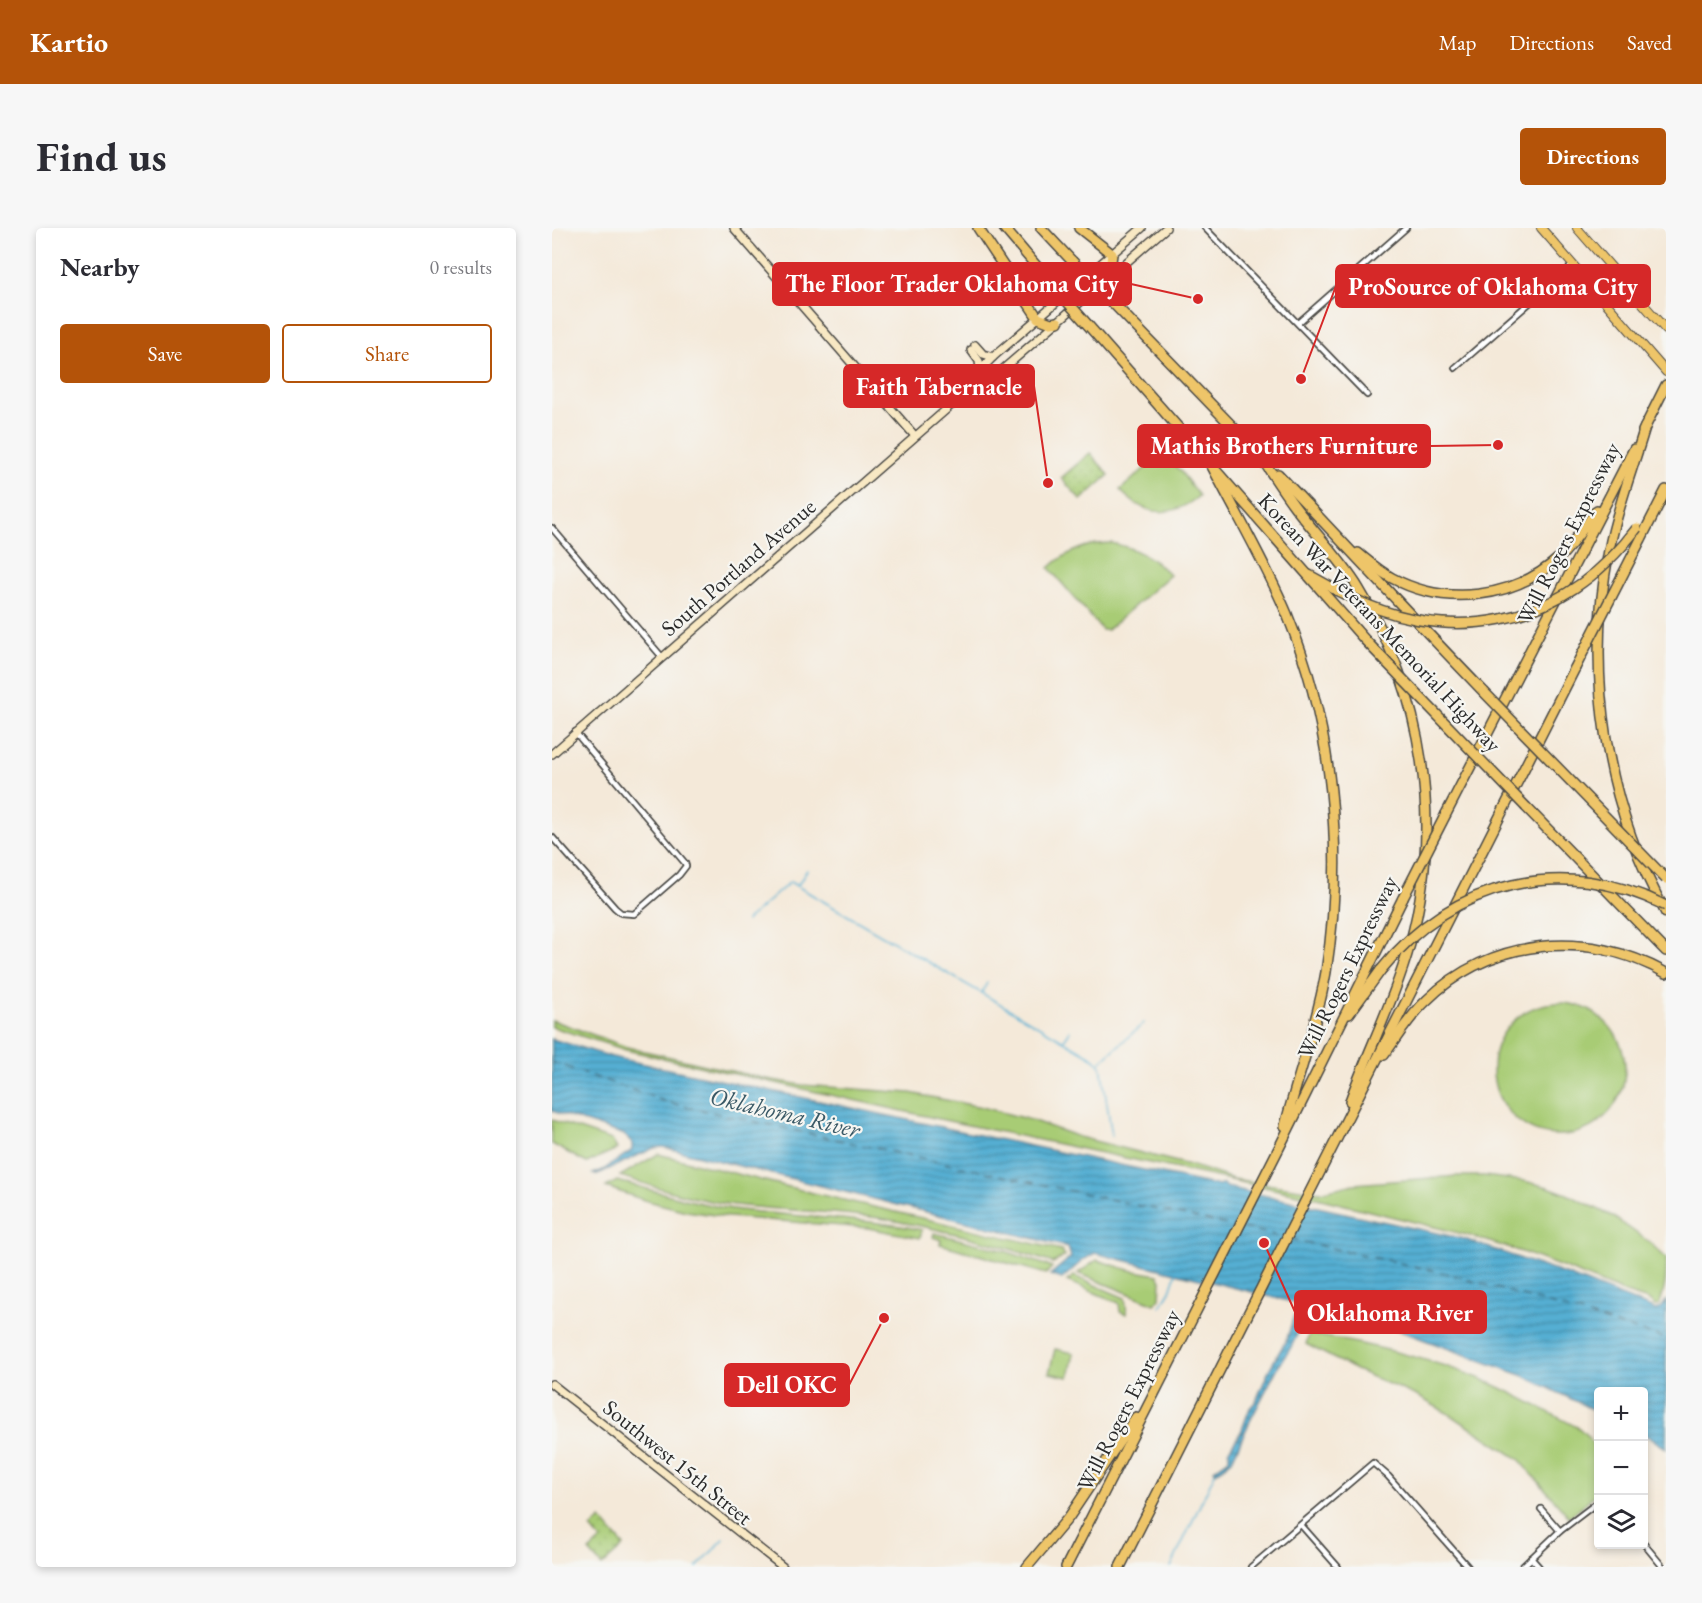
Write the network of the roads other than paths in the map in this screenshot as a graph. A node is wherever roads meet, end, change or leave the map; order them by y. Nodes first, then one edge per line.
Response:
1 (734, 228) edge
2 (978, 228) edge
3 (1004, 228) edge
4 (1041, 228) edge
5 (1079, 228) edge
6 (1142, 228) edge
7 (1166, 228) edge
8 (1204, 228) edge
9 (1406, 228) edge
10 (1541, 228) edge
11 (1577, 228) edge
12 (1112, 254) junction
13 (1573, 264) junction
14 (1109, 278) junction
15 (1038, 318) junction
16 (1058, 322) junction
17 (1298, 323) junction
18 (1666, 330) edge
19 (993, 357) junction
20 (1455, 369) dead end
21 (980, 370) junction
22 (1666, 372) edge
23 (1664, 389) edge
24 (1367, 395) dead end
25 (948, 408) junction
26 (1645, 427) junction
27 (915, 436) junction
28 (1259, 454) junction
29 (1213, 468) junction
30 (1613, 489) junction
31 (1666, 490) edge
32 (1658, 506) junction
33 (552, 528) edge
34 (1338, 536) junction
35 (1302, 571) junction
36 (662, 657) junction
37 (575, 732) junction
38 (552, 754) edge
39 (552, 837) edge
40 (1666, 879) edge
41 (1666, 906) edge
42 (1666, 913) edge
43 (1666, 951) edge
44 (1666, 973) edge
45 (1339, 1028) junction
46 (1366, 1082) junction
47 (1336, 1140) junction
48 (1281, 1144) junction
49 (552, 1384) edge
50 (1157, 1385) junction
51 (1594, 1504) edge
52 (1541, 1509) dead end
53 (1301, 1525) junction
54 (1138, 1530) junction
55 (1560, 1531) junction
56 (1648, 1549) edge
57 (1531, 1558) junction
58 (783, 1567) edge
59 (1027, 1567) edge
60 (1066, 1567) edge
61 (1120, 1567) edge
62 (1128, 1567) edge
63 (1251, 1567) edge
64 (1338, 1567) edge
65 (1468, 1567) edge
66 (1522, 1567) edge
67 (1539, 1567) edge
68 (1663, 1567) edge

1 - 27 main road
2 - 15 highway
3 - 29 highway, Korean War Veterans Memorial Highway, bridge
4 - 28 highway, Korean War Veterans Memorial Highway, bridge
5 - 12 highway
6 - 12 main road, South Portland Avenue
7 - 14 main road, South Portland Avenue
8 - 17 street
9 - 17 street
10 - 13 main road
11 - 18 main road
12 - 14 highway
12 - 15 main road, South Portland Avenue
13 - 20 street
13 - 22 main road
14 - 16 main road, South Portland Avenue
15 - 16 highway
15 - 19 main road, South Portland Avenue
16 - 25 main road, South Portland Avenue
17 - 24 street
19 - 21 main road, South Portland Avenue
19 - 21 main road
21 - 25 main road, South Portland Avenue
23 - 26 highway, Will Rogers Expressway
25 - 27 main road, South Portland Avenue
26 - 30 highway, Will Rogers Expressway
26 - 42 highway
27 - 36 main road, South Portland Avenue
28 - 34 highway, Korean War Veterans Memorial Highway
28 - 47 highway
29 - 35 highway, Korean War Veterans Memorial Highway
29 - 48 highway
30 - 34 highway
30 - 45 highway, Will Rogers Expressway, bridge
31 - 32 highway
32 - 35 highway, bridge
32 - 46 highway, bridge
33 - 36 street
34 - 40 highway, Korean War Veterans Memorial Highway, bridge
35 - 43 highway, Korean War Veterans Memorial Highway, bridge
36 - 37 main road, South Portland Avenue
37 - 38 main road, South Portland Avenue
37 - 39 street
41 - 45 highway, bridge
44 - 46 highway
45 - 48 highway, Will Rogers Expressway
46 - 47 highway
47 - 54 highway
48 - 50 highway, Will Rogers Expressway
49 - 58 main road, Southwest 15th Street
50 - 59 highway
50 - 60 highway, Will Rogers Expressway
51 - 55 street
52 - 55 street
53 - 63 street
53 - 64 street
53 - 65 street
54 - 61 highway
54 - 62 highway
55 - 57 street
56 - 68 street
57 - 66 street
57 - 67 street

